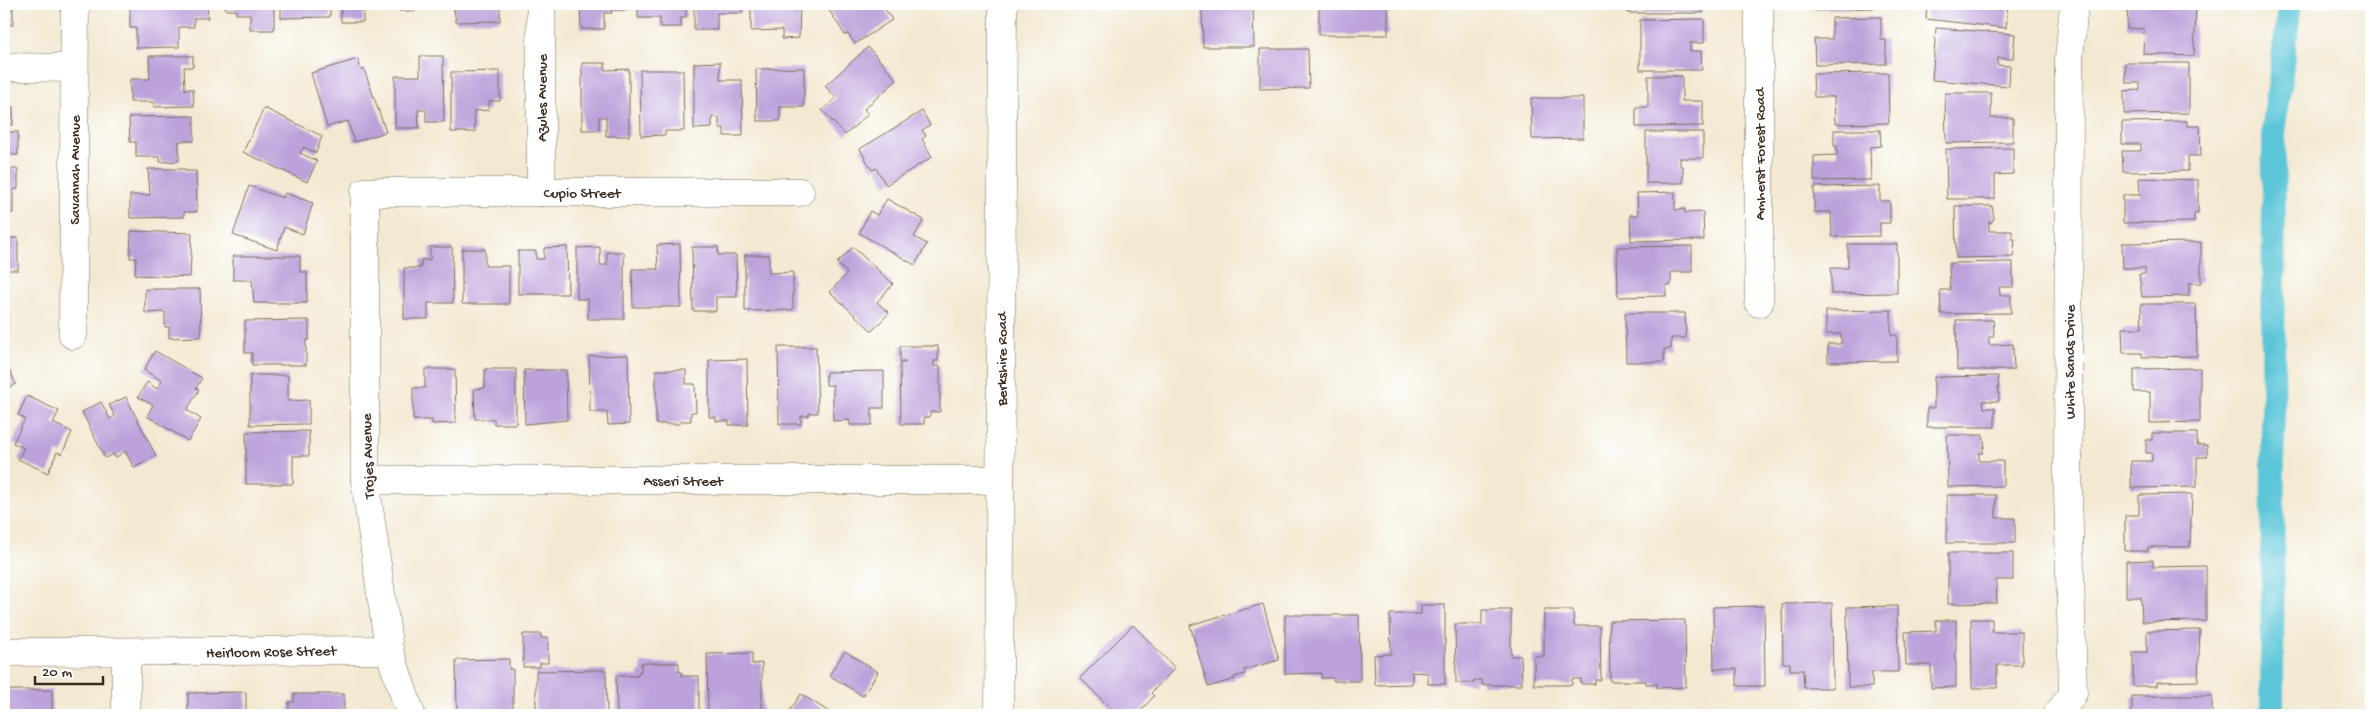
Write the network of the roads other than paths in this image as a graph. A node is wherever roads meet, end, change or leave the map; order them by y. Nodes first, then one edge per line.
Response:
1 (75, 4) edge
2 (540, 4) edge
3 (1002, 4) edge
4 (1759, 4) edge
5 (2074, 4) edge
6 (4, 67) edge
7 (74, 68) junction
8 (365, 192) joint
9 (540, 192) junction
10 (800, 192) dead end
11 (1759, 303) dead end
12 (73, 335) dead end
13 (365, 480) junction
14 (1000, 480) junction
15 (389, 650) junction
16 (4, 652) edge
17 (126, 652) junction
18 (126, 715) edge
19 (411, 715) edge
20 (999, 715) edge
21 (2057, 715) edge

1 - 7 street, Savannah Avenue
2 - 9 street, Azules Avenue
3 - 14 street, Berkshire Road
4 - 11 street, Amherst Forest Road
5 - 21 street, White Sands Drive
6 - 7 street
7 - 12 street, Savannah Avenue
8 - 9 street, Cupio Street
8 - 13 street, Trojes Avenue
9 - 10 street, Cupio Street
13 - 14 street, Asseri Street
13 - 15 street, Trojes Avenue
14 - 20 street, Berkshire Road
15 - 17 street, Heirloom Rose Street
15 - 19 street, Trojes Avenue
16 - 17 street, Heirloom Rose Street
17 - 18 street

